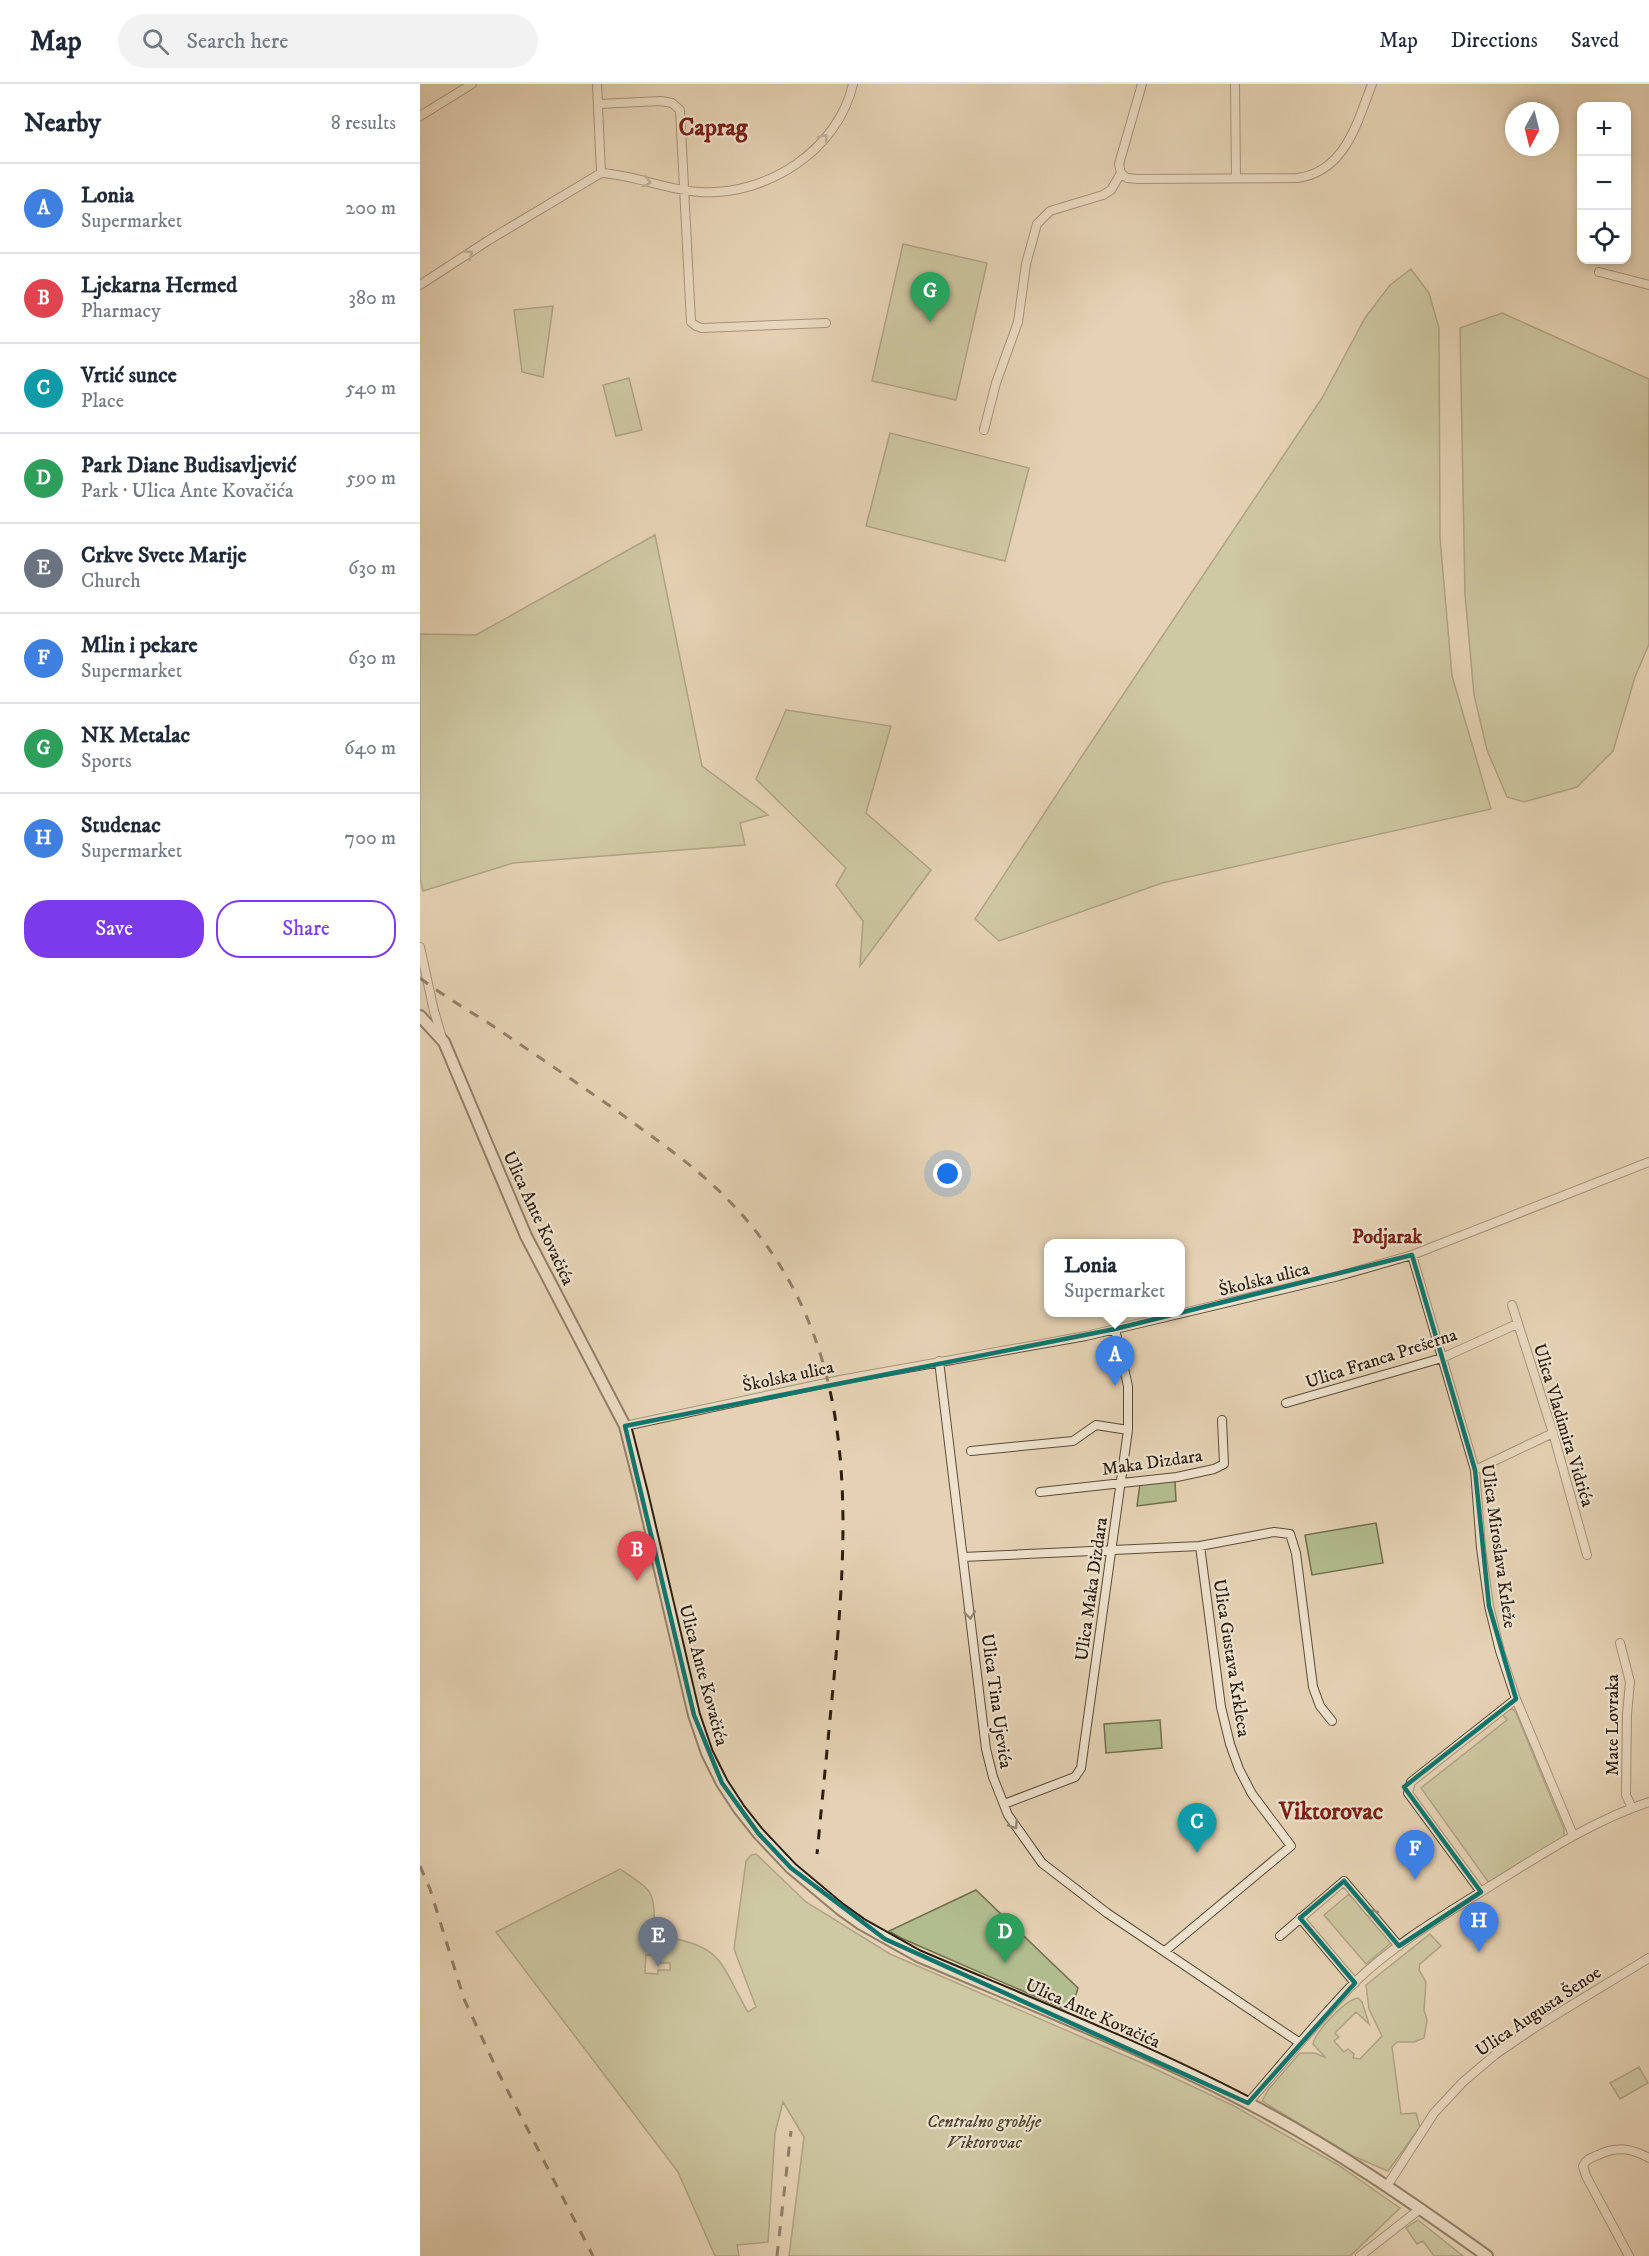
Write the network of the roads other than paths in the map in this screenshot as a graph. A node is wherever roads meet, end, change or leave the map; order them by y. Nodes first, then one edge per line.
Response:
1 (472, 84) edge
2 (597, 84) edge
3 (853, 84) edge
4 (1142, 84) edge
5 (1235, 84) edge
6 (1372, 84) edge
7 (598, 104) junction
8 (420, 116) edge
9 (601, 173) junction
10 (1121, 173) junction
11 (1236, 177) junction
12 (683, 190) junction
13 (1599, 272) dead end
14 (420, 285) edge
15 (1649, 285) edge
16 (826, 322) dead end
17 (984, 430) dead end
18 (420, 946) edge
19 (420, 1016) edge
20 (444, 1042) junction
21 (1649, 1162) edge
22 (1412, 1255) junction
23 (1512, 1305) dead end
24 (1185, 1313) edge
25 (1167, 1317) edge
26 (1517, 1324) junction
27 (1115, 1329) junction
28 (1442, 1358) junction
29 (939, 1361) junction
30 (1286, 1403) dead end
31 (1222, 1420) dead end
32 (625, 1426) junction
33 (1128, 1430) junction
34 (1553, 1433) junction
35 (971, 1452) dead end
36 (1475, 1470) junction
37 (1122, 1482) junction
38 (1040, 1492) dead end
39 (1200, 1546) junction
40 (1112, 1550) junction
41 (1587, 1555) dead end
42 (963, 1557) junction
43 (1620, 1643) dead end
44 (1516, 1699) junction
45 (1332, 1721) dead end
46 (1649, 1802) edge
47 (1004, 1804) junction
48 (1632, 1808) junction
49 (1573, 1835) junction
50 (1481, 1892) junction
51 (1300, 1918) junction
52 (1280, 1936) dead end
53 (1399, 1946) junction
54 (1165, 1951) junction
55 (1649, 1958) edge
56 (1355, 1983) junction
57 (1300, 2043) junction
58 (1248, 2103) junction
59 (1649, 2158) edge
60 (1387, 2186) junction
61 (1420, 2209) junction
62 (1360, 2256) edge
63 (1487, 2256) edge
64 (1629, 2256) edge

1 - 8 street
2 - 7 street
12 -> 3 street
4 - 10 street
5 - 11 street
6 - 11 street
7 - 9 street
7 - 12 street
9 -> 12 street
14 -> 9 street
10 - 11 street
10 - 17 street
12 - 16 street
13 - 15 street
18 - 20 street
19 - 20 main road, Ulica Ante Kovačića
20 - 32 main road, Ulica Ante Kovačića
21 - 22 street, Školska ulica
22 - 24 street, Školska ulica
22 - 28 street, Ulica Miroslava Krleže
23 - 26 street, Ulica Vladimira Vidrića
25 - 27 street, Školska ulica
26 - 28 street, Ulica Franca Prešerna
26 - 34 street, Ulica Vladimira Vidrića
27 - 29 street, Školska ulica
27 - 33 street, Ulica Maka Dizdara
28 - 30 street, Ulica Franca Prešerna
28 - 36 street, Ulica Miroslava Krleže
29 - 32 street, Školska ulica
29 - 42 street, Ulica Tina Ujevića
31 - 37 street, Maka Dizdara
32 - 58 main road, Ulica Ante Kovačića
33 - 35 street, Maka Dizdara
33 - 37 street, Ulica Maka Dizdara
34 - 36 street
34 - 41 street, Ulica Vladimira Vidrića
36 - 44 street, Ulica Miroslava Krleže
37 - 38 street, Maka Dizdara
37 - 40 street, Ulica Maka Dizdara
39 - 40 street
39 - 45 street
39 - 54 street, Ulica Gustava Krkleca
40 - 42 street
40 - 47 street, Ulica Maka Dizdara
42 -> 47 street, Ulica Tina Ujevića
43 - 48 street, Mate Lovraka
44 - 49 street, Ulica Miroslava Krleže
44 - 50 street
46 - 48 street
47 -> 54 street, Ulica Tina Ujevića
48 - 49 street
49 - 50 street
50 - 53 street
51 - 52 street
53 -> 51 street
51 - 56 street
53 - 56 street
54 - 57 street, Ulica Tina Ujevića
55 - 60 street, Ulica Augusta Šenoe
56 - 57 street
57 - 58 street
58 - 60 main road, Ulica Ante Kovačića
59 - 64 street
60 - 61 main road, Ulica Ante Kovačića
61 - 62 street
61 - 63 main road, Ulica Ante Kovačića

